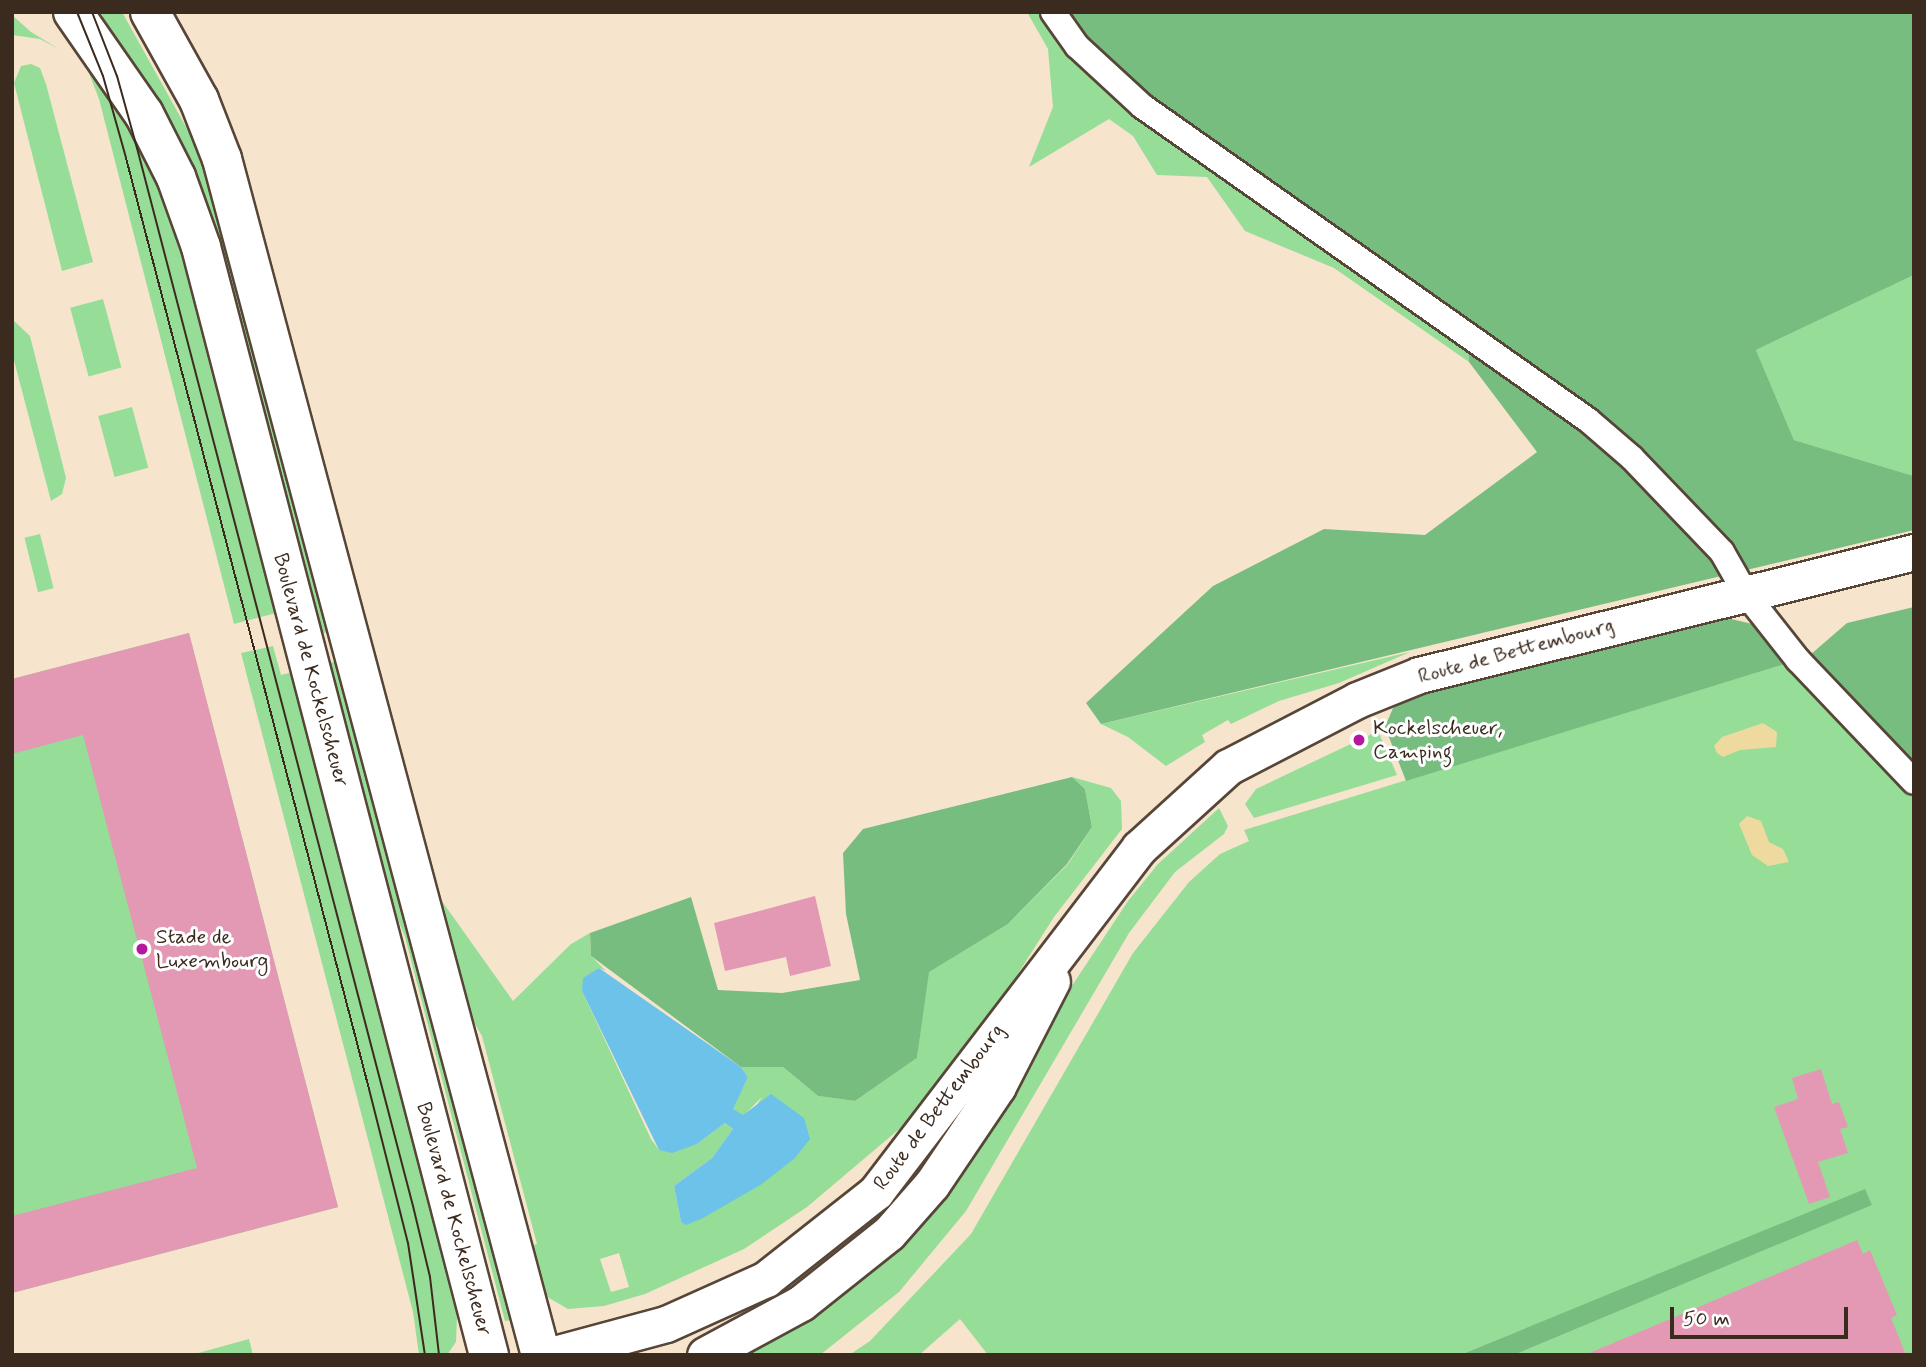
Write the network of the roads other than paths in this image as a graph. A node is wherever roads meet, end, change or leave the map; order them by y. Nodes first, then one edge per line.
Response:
1 (73, 12) edge
2 (150, 12) edge
3 (1053, 12) edge
4 (1914, 552) edge
5 (1746, 594) junction
6 (1914, 782) edge
7 (1076, 930) junction
8 (489, 1355) edge
9 (541, 1355) edge
10 (551, 1355) edge
11 (705, 1355) edge

1 - 8 main road, Boulevard de Kockelscheuer
2 - 9 main road
3 - 5 street
4 - 5 main road, Route de Bettembourg
5 - 6 street
5 - 7 main road, Route de Bettembourg
7 - 10 main road, Route de Bettembourg
7 - 11 main road, Route de Bettembourg

